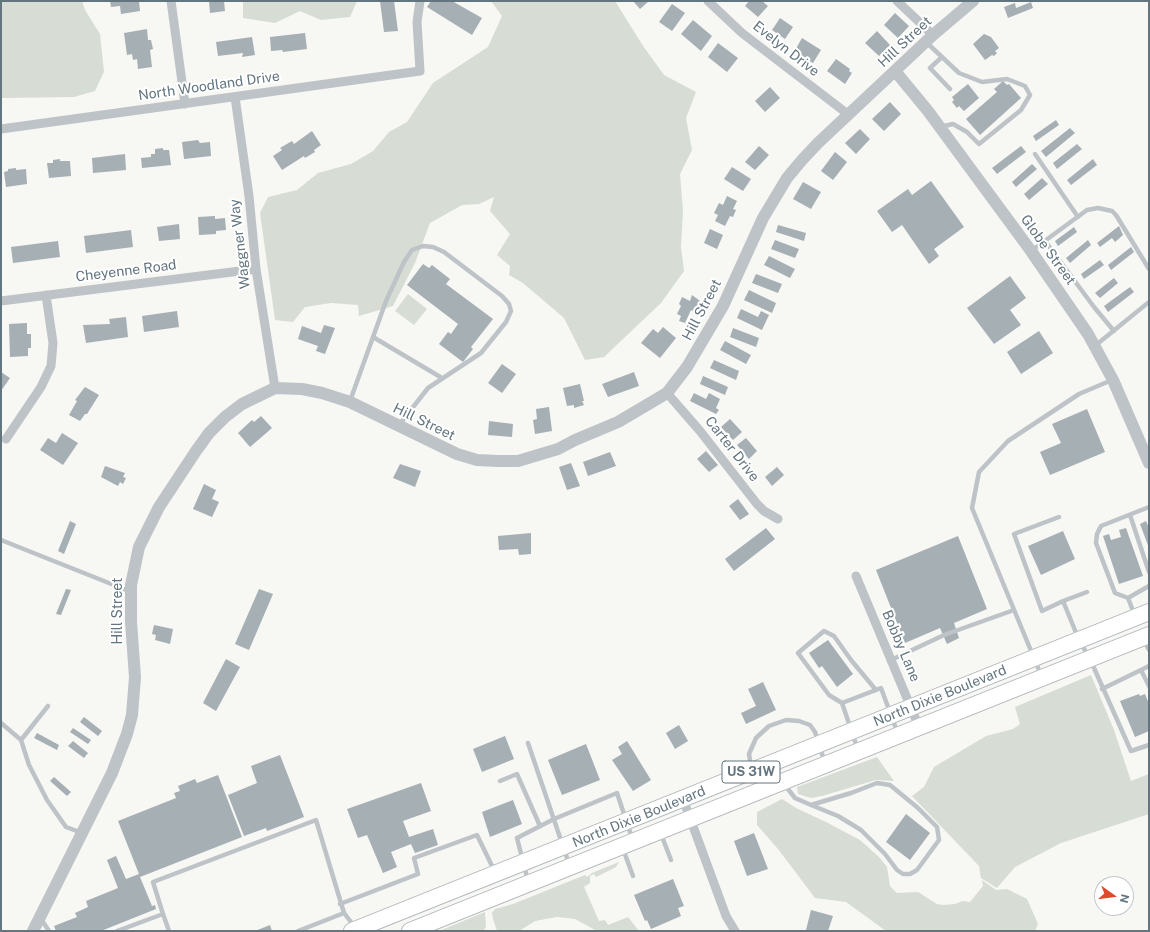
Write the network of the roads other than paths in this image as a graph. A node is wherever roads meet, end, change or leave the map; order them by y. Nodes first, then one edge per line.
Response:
1 (172, 1) edge
2 (420, 1) edge
3 (708, 1) edge
4 (897, 1) edge
5 (973, 1) edge
6 (930, 39) junction
7 (942, 57) junction
8 (896, 71) junction
9 (950, 89) dead end
10 (235, 97) junction
11 (185, 104) junction
12 (850, 115) junction
13 (939, 128) junction
14 (1, 129) edge
15 (1035, 154) dead end
16 (1078, 217) junction
17 (1045, 241) junction
18 (1031, 251) junction
19 (256, 269) junction
20 (1149, 269) edge
21 (46, 295) junction
22 (1, 301) edge
23 (1149, 302) edge
24 (1114, 331) junction
25 (373, 337) junction
26 (1095, 346) junction
27 (442, 378) junction
28 (1113, 380) junction
29 (275, 388) junction
30 (667, 392) junction
31 (350, 402) junction
32 (398, 426) junction
33 (6, 439) dead end
34 (1149, 462) edge
35 (1149, 508) edge
36 (1130, 515) junction
37 (1059, 517) dead end
38 (778, 519) dead end
39 (1, 540) edge
40 (1149, 572) edge
41 (856, 576) dead end
42 (1149, 586) edge
43 (130, 592) junction
44 (1087, 592) dead end
45 (1128, 598) junction
46 (1063, 601) junction
47 (1014, 610) junction
48 (1142, 615) edge
49 (1079, 640) junction
50 (1147, 641) edge
51 (1034, 658) junction
52 (1090, 659) junction
53 (891, 660) junction
54 (1149, 666) edge
55 (1142, 670) junction
56 (1042, 678) junction
57 (1149, 686) edge
58 (1102, 689) junction
59 (876, 690) junction
60 (842, 703) junction
61 (48, 706) dead end
62 (911, 707) junction
63 (891, 716) junction
64 (1, 723) edge
65 (919, 727) junction
66 (852, 731) junction
67 (898, 735) junction
68 (21, 740) junction
69 (528, 743) dead end
70 (820, 744) junction
71 (1149, 745) edge
72 (859, 751) junction
73 (826, 765) junction
74 (500, 781) dead end
75 (755, 782) junction
76 (783, 782) junction
77 (683, 799) junction
78 (811, 805) junction
79 (554, 819) junction
80 (690, 819) junction
81 (627, 822) junction
82 (540, 826) junction
83 (660, 831) junction
84 (82, 834) junction
85 (628, 844) junction
86 (563, 847) junction
87 (671, 860) dead end
88 (523, 863) junction
89 (570, 867) junction
90 (495, 874) junction
91 (633, 876) dead end
92 (528, 884) junction
93 (340, 904) junction
94 (344, 913) junction
95 (163, 914) junction
96 (40, 918) junction
97 (354, 930) edge
98 (33, 931) edge
99 (49, 931) edge
100 (117, 931) edge
101 (170, 931) edge
102 (298, 931) edge
103 (410, 931) edge
104 (735, 931) edge

1 - 11 street
2 - 10 street, North Woodland Drive
3 - 12 street, Evelyn Drive
4 - 6 street
5 - 6 street, Hill Street
6 - 7 lane
6 - 8 street, Hill Street
7 - 9 lane
7 - 13 lane
8 - 12 street, Hill Street
8 - 13 street, Globe Street
10 - 11 street, North Woodland Drive
10 - 19 street, Waggner Way
11 - 14 street, North Woodland Drive
12 - 30 street, Hill Street
13 - 18 street, Globe Street
15 - 16 lane
16 - 17 lane
16 - 20 lane
17 - 18 lane
17 - 24 lane
18 - 26 street, Globe Street
19 - 21 street, Cheyenne Road
19 - 29 street, Waggner Way
21 - 22 street, Cheyenne Road
21 - 33 street
23 - 24 lane
24 - 26 lane
25 - 27 lane
25 - 27 lane
25 - 31 lane
26 - 28 street, Globe Street
27 - 32 lane
28 - 34 street, Globe Street
28 - 47 lane
29 - 31 street, Hill Street
29 - 43 street, Hill Street
30 - 32 street, Hill Street
30 - 38 street, Carter Drive
31 - 32 street, Hill Street
35 - 36 lane
36 - 40 lane
36 - 45 lane
37 - 46 lane
39 - 43 lane
41 - 53 street, Bobby Lane
42 - 45 lane
43 - 84 street, Hill Street
44 - 46 lane
45 - 48 lane
46 - 49 lane
47 - 51 lane
47 - 53 lane
48 - 49 highway, North Dixie Boulevard / US 31W
49 - 51 highway, North Dixie Boulevard / US 31W
49 - 52 lane
50 - 52 highway, North Dixie Boulevard / US 31W
51 - 56 lane
51 - 62 highway, North Dixie Boulevard / US 31W
52 - 56 highway, North Dixie Boulevard / US 31W
52 - 58 lane
53 - 62 street, Bobby Lane
54 - 55 lane
55 - 57 lane
55 - 58 lane
56 - 65 highway, North Dixie Boulevard / US 31W
58 - 71 lane
59 - 60 lane
59 - 60 lane
59 - 63 lane
60 - 66 lane
61 - 68 lane
62 - 63 highway, North Dixie Boulevard / US 31W
62 - 65 street, Bobby Lane
63 - 66 highway, North Dixie Boulevard / US 31W
63 - 67 lane
64 - 68 lane
65 - 67 highway, North Dixie Boulevard / US 31W
66 - 70 highway, North Dixie Boulevard / US 31W
66 - 72 lane
67 - 72 highway, North Dixie Boulevard / US 31W
68 - 84 lane
69 - 79 lane
70 - 73 lane
70 - 75 highway, North Dixie Boulevard / US 31W
70 - 75 lane
72 - 73 highway, North Dixie Boulevard / US 31W
73 - 76 highway, North Dixie Boulevard / US 31W
74 - 82 lane
75 - 76 highway, North Dixie Boulevard / US 31W
75 - 77 highway, North Dixie Boulevard / US 31W
75 - 80 highway, North Dixie Boulevard / US 31W
76 - 78 lane
77 - 80 street
77 - 81 highway, North Dixie Boulevard / US 31W
78 - 78 lane
79 - 81 lane
79 - 82 lane
79 - 86 lane
80 - 83 highway, North Dixie Boulevard / US 31W
80 - 104 street
81 - 85 lane
81 - 86 highway, North Dixie Boulevard / US 31W
82 - 88 lane
83 - 85 highway, North Dixie Boulevard / US 31W
83 - 87 lane
84 - 96 street, Hill Street
85 - 89 highway, North Dixie Boulevard / US 31W
85 - 91 lane
86 - 88 highway, North Dixie Boulevard / US 31W
86 - 89 lane
88 - 90 highway, North Dixie Boulevard / US 31W
88 - 92 lane
89 - 92 highway, North Dixie Boulevard / US 31W
90 - 93 lane
90 - 97 highway, North Dixie Boulevard / US 31W
92 - 103 highway, North Dixie Boulevard / US 31W
93 - 94 lane
93 - 95 lane
94 - 97 lane
94 - 102 lane
95 - 100 lane
95 - 101 lane
96 - 98 street, Hill Street
96 - 99 lane

